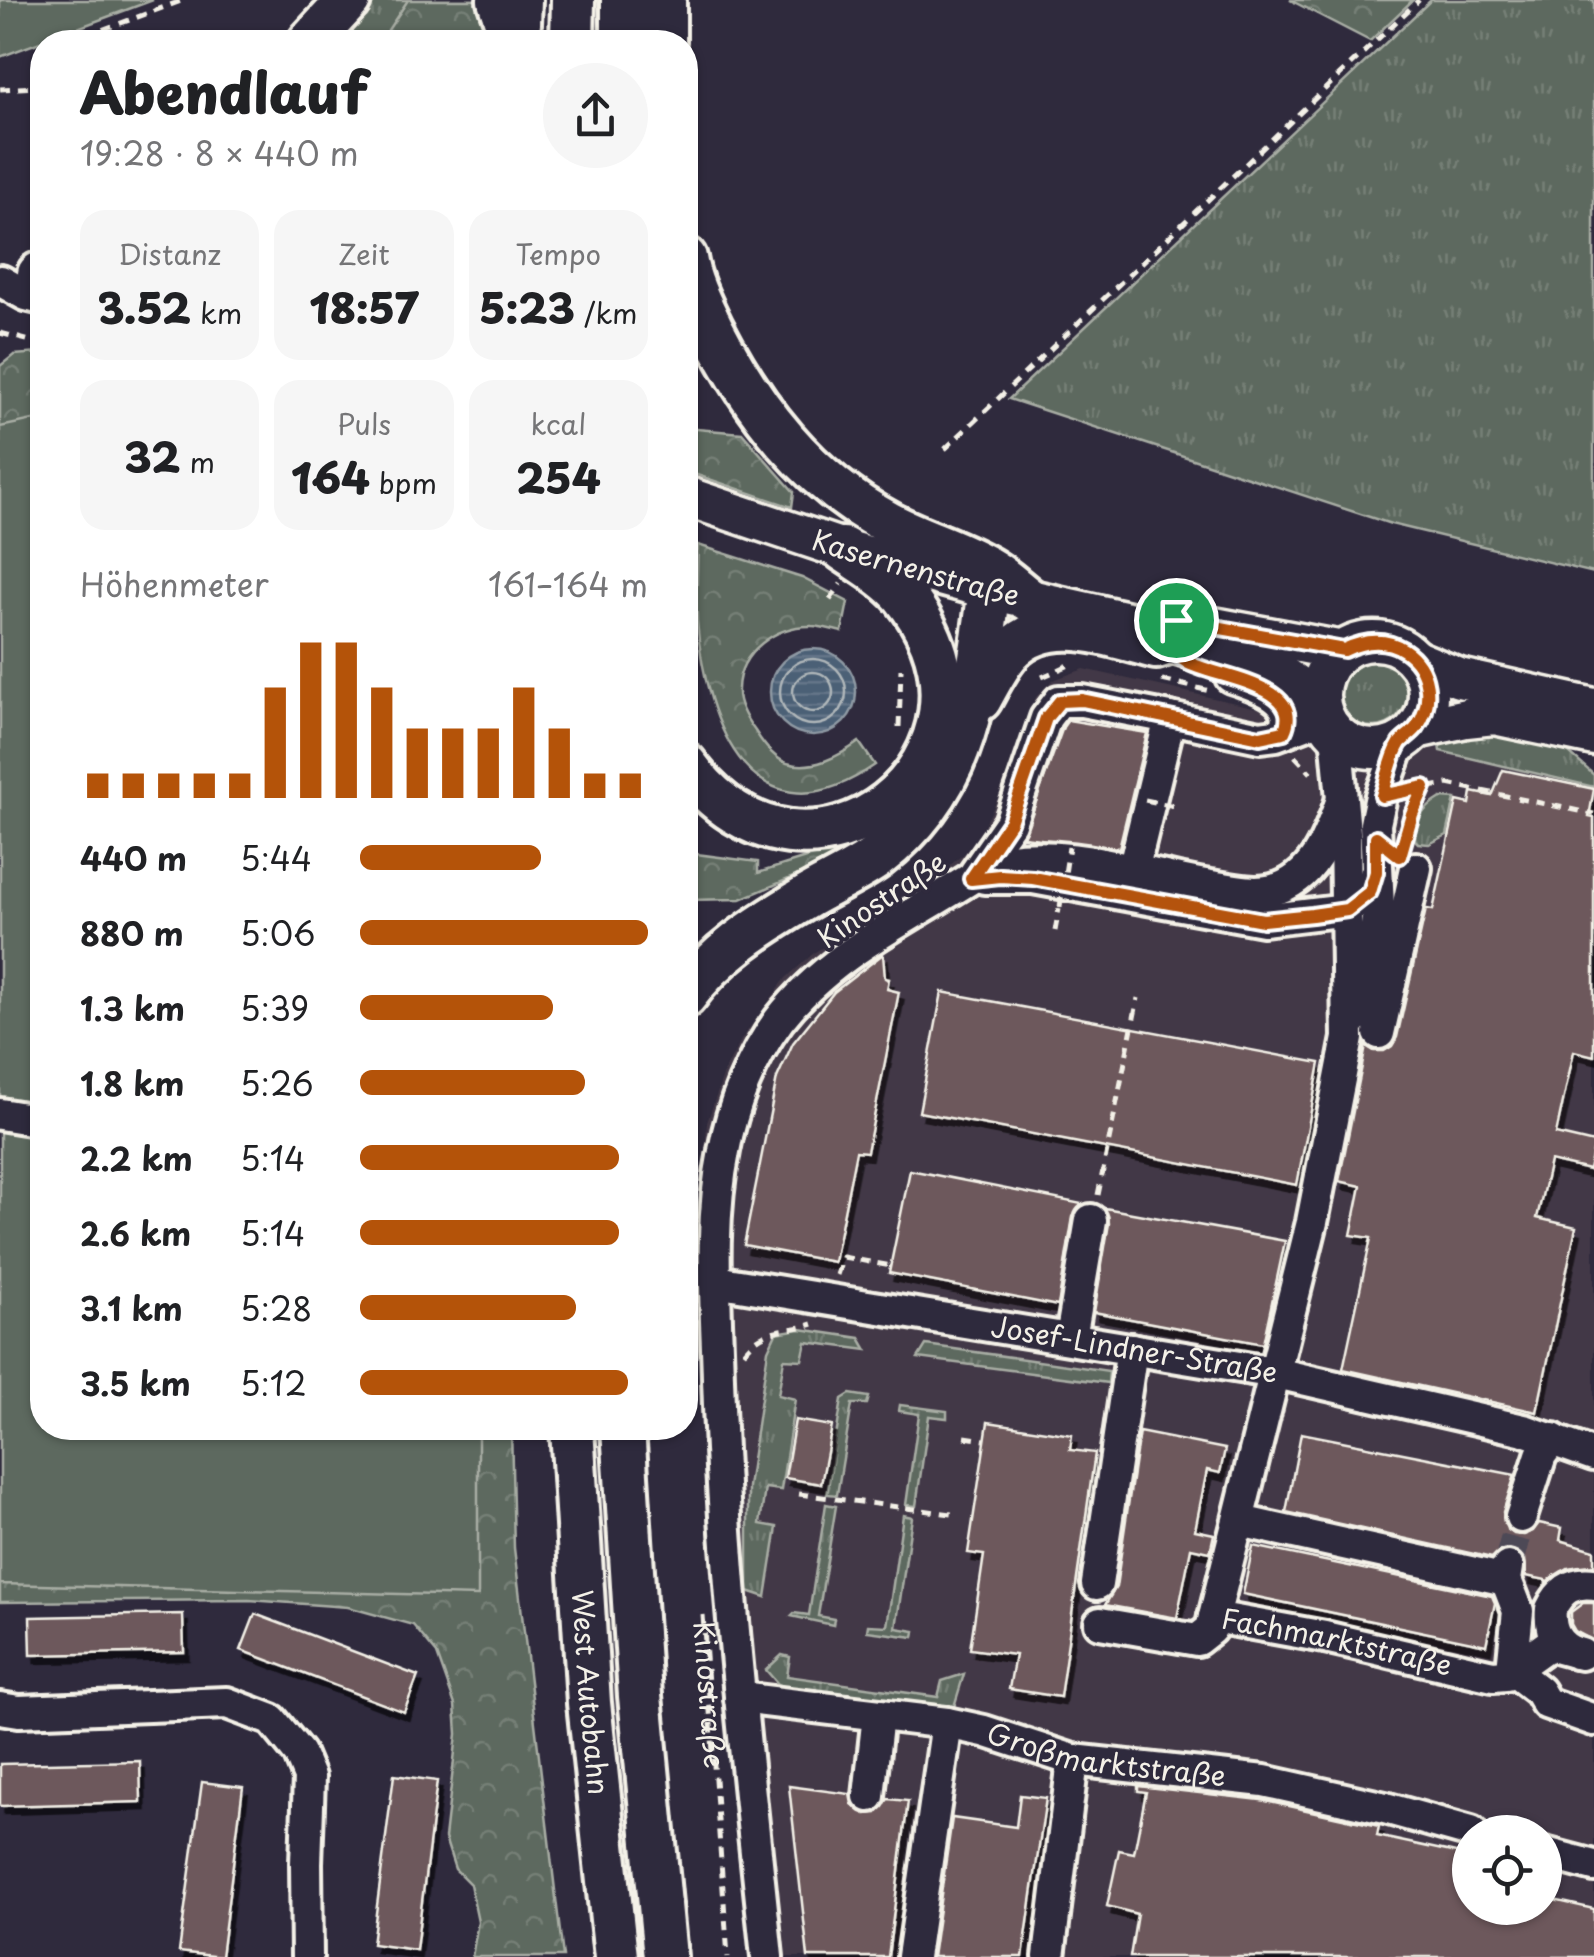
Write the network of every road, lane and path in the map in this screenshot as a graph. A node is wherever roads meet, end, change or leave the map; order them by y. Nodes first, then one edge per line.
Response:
1 (184, 0) edge
2 (349, 0) edge
3 (499, 0) edge
4 (526, 0) edge
5 (572, 0) edge
6 (623, 0) edge
7 (664, 0) edge
8 (1419, 0) edge
9 (103, 30) edge
10 (321, 30) edge
11 (510, 30) edge
12 (522, 30) edge
13 (572, 30) edge
14 (623, 30) edge
15 (664, 30) edge
16 (30, 87) edge
17 (0, 88) edge
18 (698, 298) edge
19 (0, 334) edge
20 (30, 341) edge
21 (944, 449) dead end
22 (698, 502) edge
23 (843, 573) junction
24 (1009, 594) junction
25 (830, 600) dead end
26 (1156, 649) junction
27 (1344, 650) junction
28 (1416, 660) junction
29 (1080, 662) dead end
30 (901, 666) dead end
31 (1031, 691) dead end
32 (1217, 692) dead end
33 (970, 716) junction
34 (1327, 717) junction
35 (1170, 718) junction
36 (1584, 724) edge
37 (902, 734) dead end
38 (1273, 735) junction
39 (1408, 735) junction
40 (1594, 762) edge
41 (698, 781) edge
42 (1424, 787) junction
43 (1341, 795) junction
44 (1382, 796) junction
45 (1145, 800) dead end
46 (1186, 809) dead end
47 (1594, 814) edge
48 (1068, 847) dead end
49 (1398, 866) junction
50 (1132, 871) junction
51 (986, 878) junction
52 (1428, 909) dead end
53 (1347, 910) junction
54 (1055, 931) dead end
55 (698, 982) edge
56 (1138, 998) dead end
57 (1379, 1034) dead end
58 (1348, 1038) junction
59 (0, 1114) edge
60 (30, 1118) edge
61 (1100, 1185) dead end
62 (1091, 1220) dead end
63 (715, 1281) junction
64 (1071, 1338) junction
65 (1132, 1349) junction
66 (1276, 1373) junction
67 (965, 1437) dead end
68 (1554, 1439) junction
69 (573, 1440) edge
70 (625, 1440) edge
71 (985, 1440) dead end
72 (1594, 1455) edge
73 (799, 1494) dead end
74 (952, 1514) dead end
75 (1521, 1516) tunnel mouth
76 (1240, 1521) junction
77 (1097, 1584) dead end
78 (1594, 1584) edge
79 (702, 1610) dead end
80 (1214, 1617) junction
81 (1100, 1624) dead end
82 (1588, 1654) edge
83 (1512, 1670) junction
84 (740, 1698) junction
85 (0, 1708) edge
86 (878, 1716) junction
87 (1594, 1720) edge
88 (948, 1723) junction
89 (1073, 1760) junction
90 (869, 1796) dead end
91 (1452, 1827) edge
92 (1562, 1858) edge
93 (1594, 1866) edge
94 (308, 1957) edge
95 (616, 1957) edge
96 (665, 1957) edge
97 (728, 1957) edge
98 (766, 1957) edge
99 (913, 1957) edge
100 (1049, 1957) edge

1 - 9 path
2 - 10 highway
3 - 11 highway
4 - 12 street
5 - 13 highway
6 - 14 highway
7 - 15 highway
8 - 21 path
16 - 17 path
18 - 24 highway
19 - 20 path
22 - 23 main road, Kasernenstraße
23 - 24 main road, Kasernenstraße
23 - 25 path
23 - 41 highway
24 - 26 main road, Kasernenstraße
24 - 33 highway
26 - 27 main road, Kasernenstraße
26 - 32 path
26 - 33 highway
26 - 34 main road, Kasernenstraße
26 - 38 street
27 - 28 main road
27 - 34 main road
28 - 36 main road
28 - 39 main road
29 - 31 path
30 - 37 path
33 - 55 highway
34 - 38 street
34 - 39 main road
34 - 43 street
35 - 38 street
35 - 50 street
35 - 51 street
36 - 39 main road
36 - 40 main road
38 - 43 path
39 - 44 street
42 - 44 path
42 - 47 path
42 - 49 path
43 - 50 street
43 - 53 street
44 - 49 street
45 - 46 path, bridge
48 - 54 path, bridge
49 - 52 street
49 - 53 street
49 - 57 street
49 - 58 street
50 - 51 street
51 - 53 street
51 - 63 street
53 - 58 street
56 - 61 path
58 - 66 street, Josef-Lindner-Straße
59 - 60 street
62 - 64 street
63 - 64 street, Josef-Lindner-Straße
63 - 84 street
64 - 65 street, Josef-Lindner-Straße
65 - 66 street, Josef-Lindner-Straße
65 - 77 street
66 - 68 street
66 - 76 street, Fachmarktstraße
67 - 71 path
68 - 72 street
68 - 75 street
69 - 95 highway, West Autobahn
70 - 96 highway, West Autobahn
73 - 74 path
76 - 80 street, Fachmarktstraße
76 - 83 street
78 - 82 street
79 - 97 path, Kinostraße
80 - 81 street
80 - 83 street, Fachmarktstraße
82 - 83 street, Fachmarktstraße
83 - 87 street
84 - 86 street, Großmarktstraße
84 - 98 street
85 - 94 street
86 - 88 street, Großmarktstraße
86 - 90 street
88 - 89 street, Großmarktstraße
88 - 99 street
89 - 91 street, Großmarktstraße
89 - 100 street
92 - 93 street

